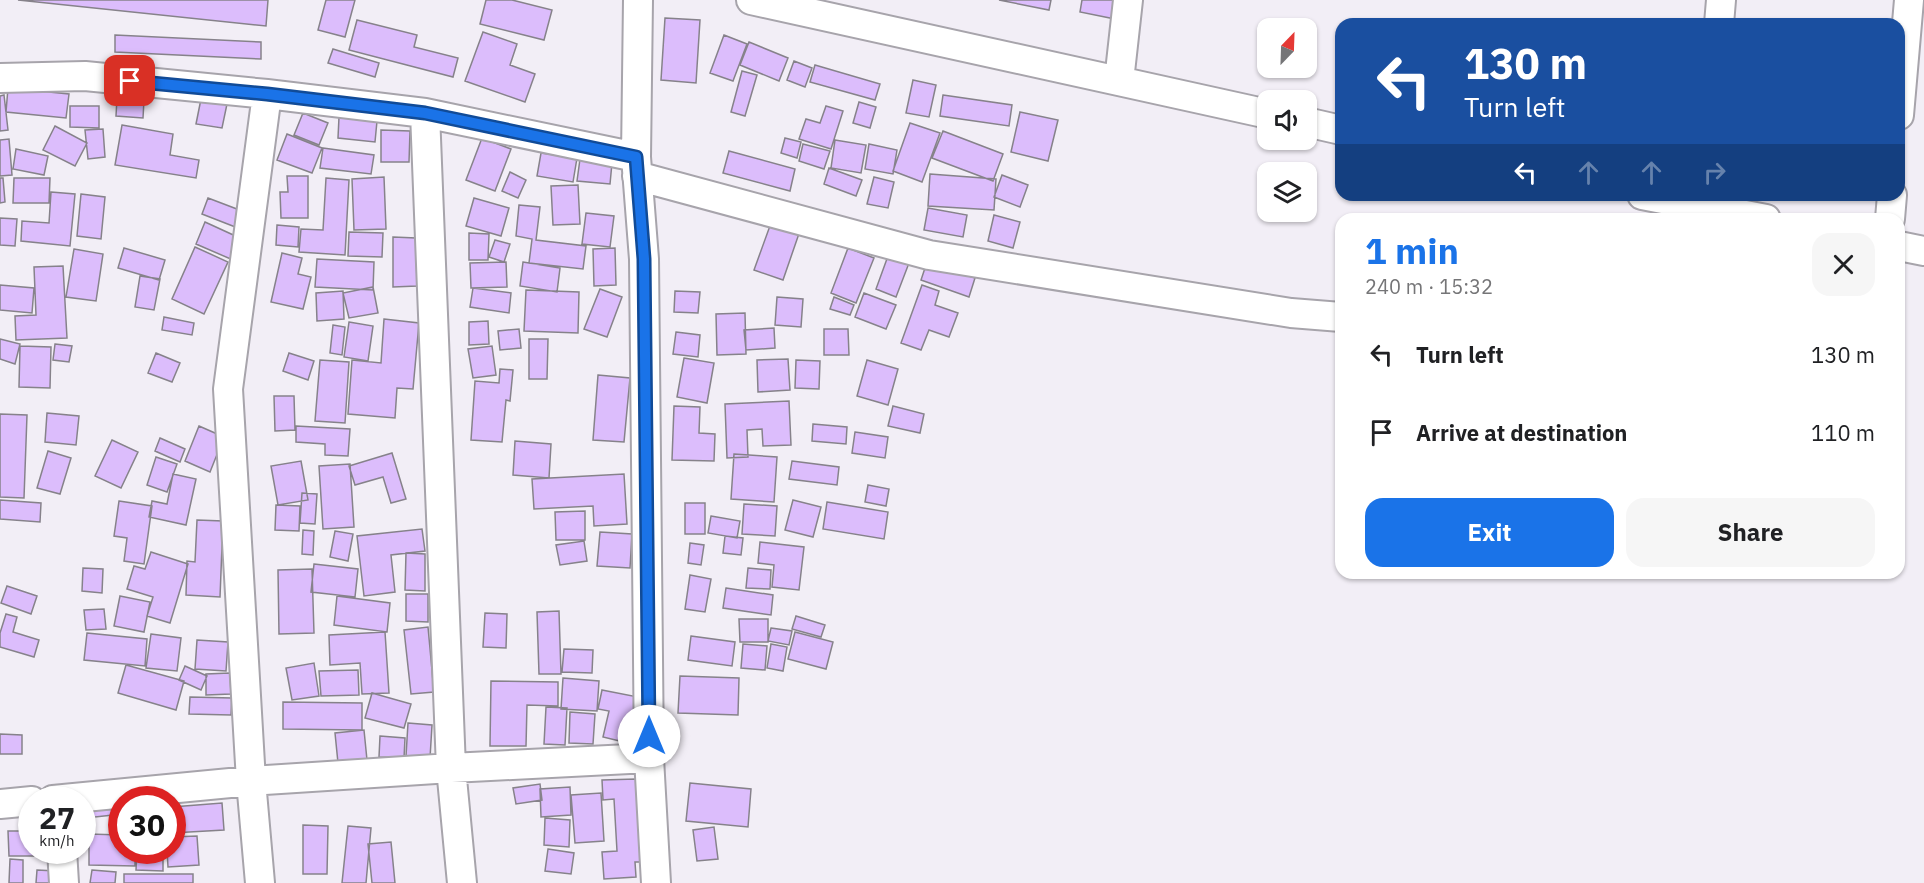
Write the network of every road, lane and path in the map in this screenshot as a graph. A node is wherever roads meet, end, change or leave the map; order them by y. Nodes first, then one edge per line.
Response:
1 (638, 0) edge
2 (1128, 0) edge
3 (1721, 0) edge
4 (1910, 0) edge
5 (764, 1) edge
6 (1720, 18) edge
7 (1905, 52) edge
8 (0, 78) edge
9 (1119, 81) junction
10 (267, 94) junction
11 (1257, 112) edge
12 (425, 113) junction
13 (1317, 125) edge
14 (1335, 129) edge
15 (636, 166) junction
16 (1705, 201) edge
17 (1652, 205) edge
18 (1746, 213) edge
19 (1905, 247) edge
20 (1924, 251) edge
21 (1335, 317) edge
22 (649, 758) junction
23 (451, 768) junction
24 (251, 781) junction
25 (96, 796) edge
26 (18, 802) edge
27 (0, 804) edge
28 (63, 864) edge
29 (64, 883) edge
30 (260, 883) edge
31 (462, 883) edge
32 (656, 883) edge

1 - 15 street
2 - 9 street
3 - 6 street
4 - 7 street
5 - 9 street
8 - 10 street
9 - 11 street
10 - 12 street
10 - 24 street
12 - 15 street
12 - 23 street
13 - 14 street
15 - 21 street
15 - 22 street
16 - 17 street
16 - 18 street
19 - 20 street
22 - 23 street
22 - 32 street
23 - 24 street
23 - 31 street
24 - 25 street
24 - 30 street
26 - 27 street
28 - 29 street

